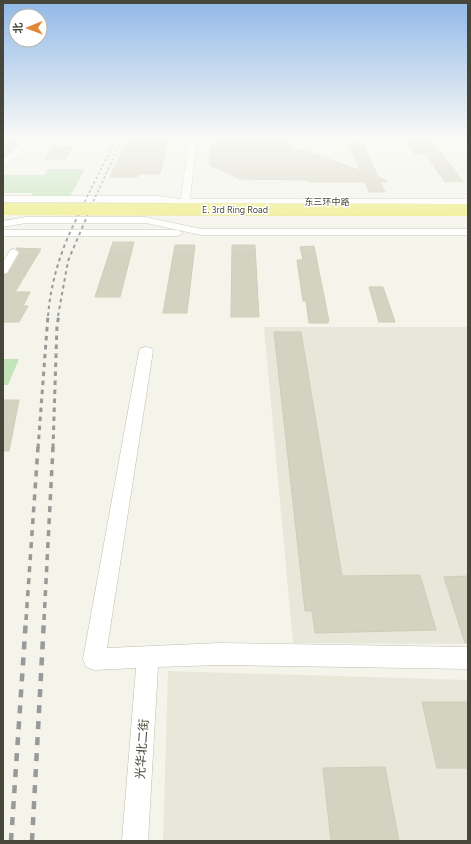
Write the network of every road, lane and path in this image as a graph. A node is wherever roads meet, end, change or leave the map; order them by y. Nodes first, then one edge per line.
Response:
1 (188, 176) edge
2 (3, 199) edge
3 (185, 202) junction
4 (468, 202) edge
5 (3, 208) edge
6 (468, 210) edge
7 (32, 211) junction
8 (147, 215) junction
9 (3, 218) edge
10 (26, 220) junction
11 (468, 220) edge
12 (3, 224) edge
13 (201, 232) junction
14 (468, 232) edge
15 (3, 233) edge
16 (14, 252) dead end
17 (3, 271) edge
18 (146, 351) dead end
19 (148, 657) junction
20 (468, 658) edge
21 (136, 841) edge

1 - 3 street
2 - 3 street, 东三环中路
3 - 4 street, 东三环中路
3 - 8 street, 东三环中路
5 - 6 highway, E. 3rd Ring Road, bridge
5 - 7 street, 东三环中路
7 - 8 street, 东三环中路
7 - 10 street
8 - 10 street, 东三环中路
8 - 13 street, 东三环中路
9 - 11 highway, E. 3rd Ring Road
10 - 12 street, 东三环中路
13 - 14 street, 东三环中路
13 - 15 street, 东三环中路
16 - 17 street
18 - 19 street
19 - 20 street
19 - 21 street, 光华北二街

